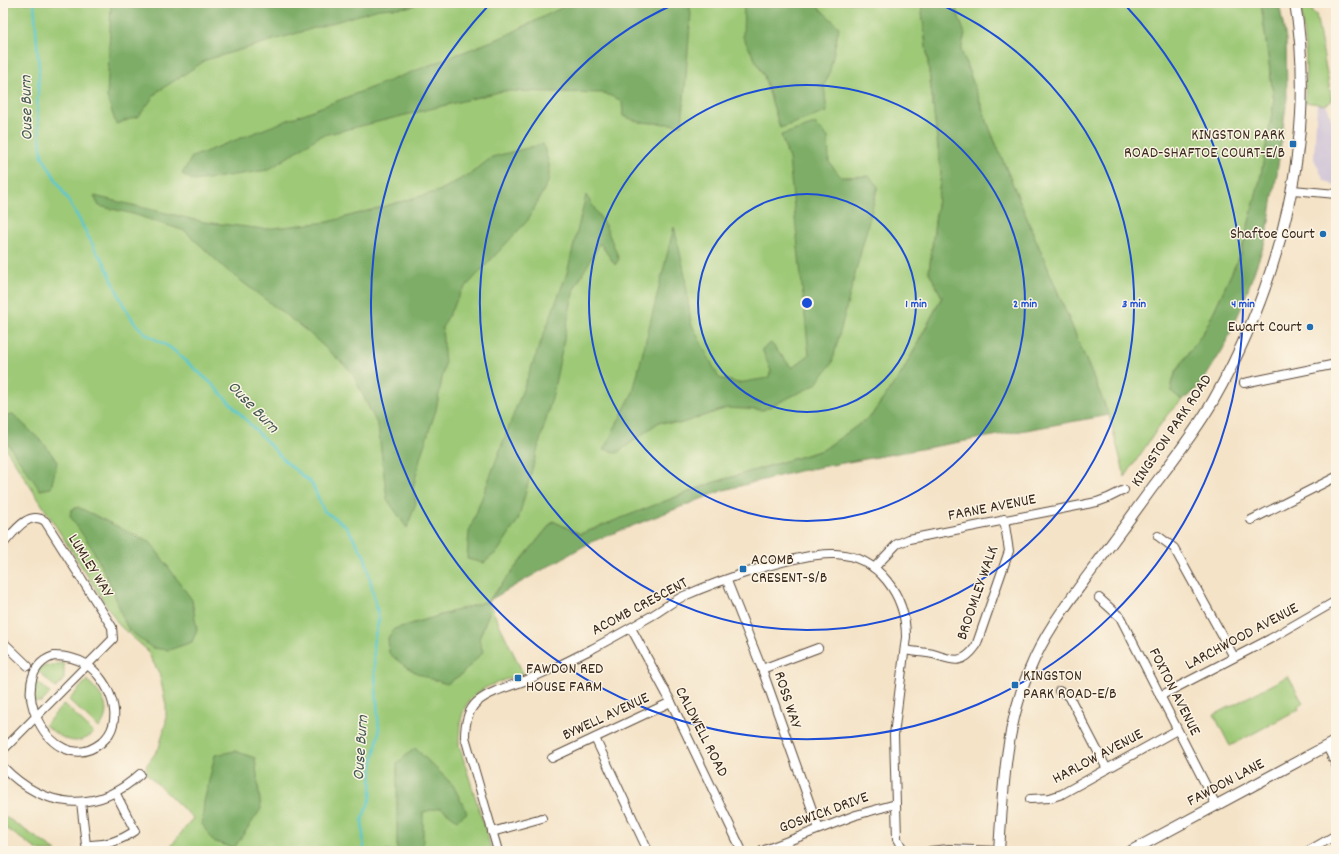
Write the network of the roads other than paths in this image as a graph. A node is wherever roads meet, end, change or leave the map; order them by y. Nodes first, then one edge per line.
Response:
1 (1295, 3) edge
2 (1293, 190) junction
3 (1336, 194) edge
4 (1336, 364) edge
5 (1244, 383) dead end
6 (1336, 477) edge
7 (1124, 490) dead end
8 (1004, 519) junction
9 (1251, 520) dead end
10 (1158, 536) dead end
11 (3, 544) edge
12 (874, 568) junction
13 (727, 581) junction
14 (1099, 598) dead end
15 (1336, 601) edge
16 (631, 628) junction
17 (3, 642) edge
18 (818, 648) dead end
19 (905, 650) junction
20 (1234, 657) junction
21 (87, 665) junction
22 (28, 666) junction
23 (762, 669) junction
24 (23, 674) dead end
25 (1059, 691) dead end
26 (1160, 696) junction
27 (671, 702) junction
28 (26, 721) junction
29 (1177, 730) junction
30 (595, 738) junction
31 (1332, 743) edge
32 (3, 750) edge
33 (552, 758) dead end
34 (1336, 765) edge
35 (3, 767) edge
36 (1107, 769) junction
37 (140, 774) dead end
38 (115, 792) junction
39 (1030, 799) dead end
40 (81, 802) junction
41 (896, 804) junction
42 (1216, 805) junction
43 (542, 818) dead end
44 (819, 830) junction
45 (492, 832) junction
46 (1336, 834) edge
47 (1135, 850) edge
48 (498, 851) edge
49 (648, 851) edge
50 (742, 851) edge
51 (762, 851) edge
52 (904, 851) edge
53 (930, 851) edge
54 (999, 851) edge
55 (1308, 851) edge

1 - 2 street, KINGSTON PARK ROAD
2 - 3 street
2 - 54 street, KINGSTON PARK ROAD
4 - 5 street
6 - 9 street
7 - 8 street, FARNE AVENUE
8 - 12 street, FARNE AVENUE
8 - 19 street, BROOMLEY WALK
10 - 20 street
11 - 21 street, LUMLEY WAY
12 - 13 street, ACOMB CRESCENT
12 - 19 street, ACOMB CRESCENT
13 - 16 street, ACOMB CRESCENT
13 - 23 street, ROSS WAY
14 - 26 street, FOXTON AVENUE
15 - 20 street, LARCHWOOD AVENUE
16 - 27 street, CALDWELL ROAD
16 - 45 street, ACOMB CRESCENT
17 - 22 street
18 - 23 street
19 - 41 street, ACOMB CRESCENT
20 - 26 street, LARCHWOOD AVENUE
21 - 22 street
21 - 28 street
21 - 28 street
22 - 24 street
23 - 44 street, ROSS WAY
25 - 36 street
26 - 29 street, FOXTON AVENUE
27 - 30 street, BYWELL AVENUE
27 - 50 street, CALDWELL ROAD
28 - 32 street
29 - 36 street, HARLOW AVENUE
29 - 42 street, FOXTON AVENUE
30 - 33 street, BYWELL AVENUE
30 - 49 street
31 - 34 street
31 - 42 street, FAWDON LANE
35 - 40 street
36 - 39 street, HARLOW AVENUE
37 - 38 street
38 - 40 street
38 - 40 street
41 - 44 street, GOSWICK DRIVE
41 - 52 street, ACOMB CRESCENT
42 - 47 street, FAWDON LANE
43 - 45 street
44 - 51 street, GOSWICK DRIVE
45 - 48 street, ACOMB CRESCENT
46 - 55 street
53 - 54 street

